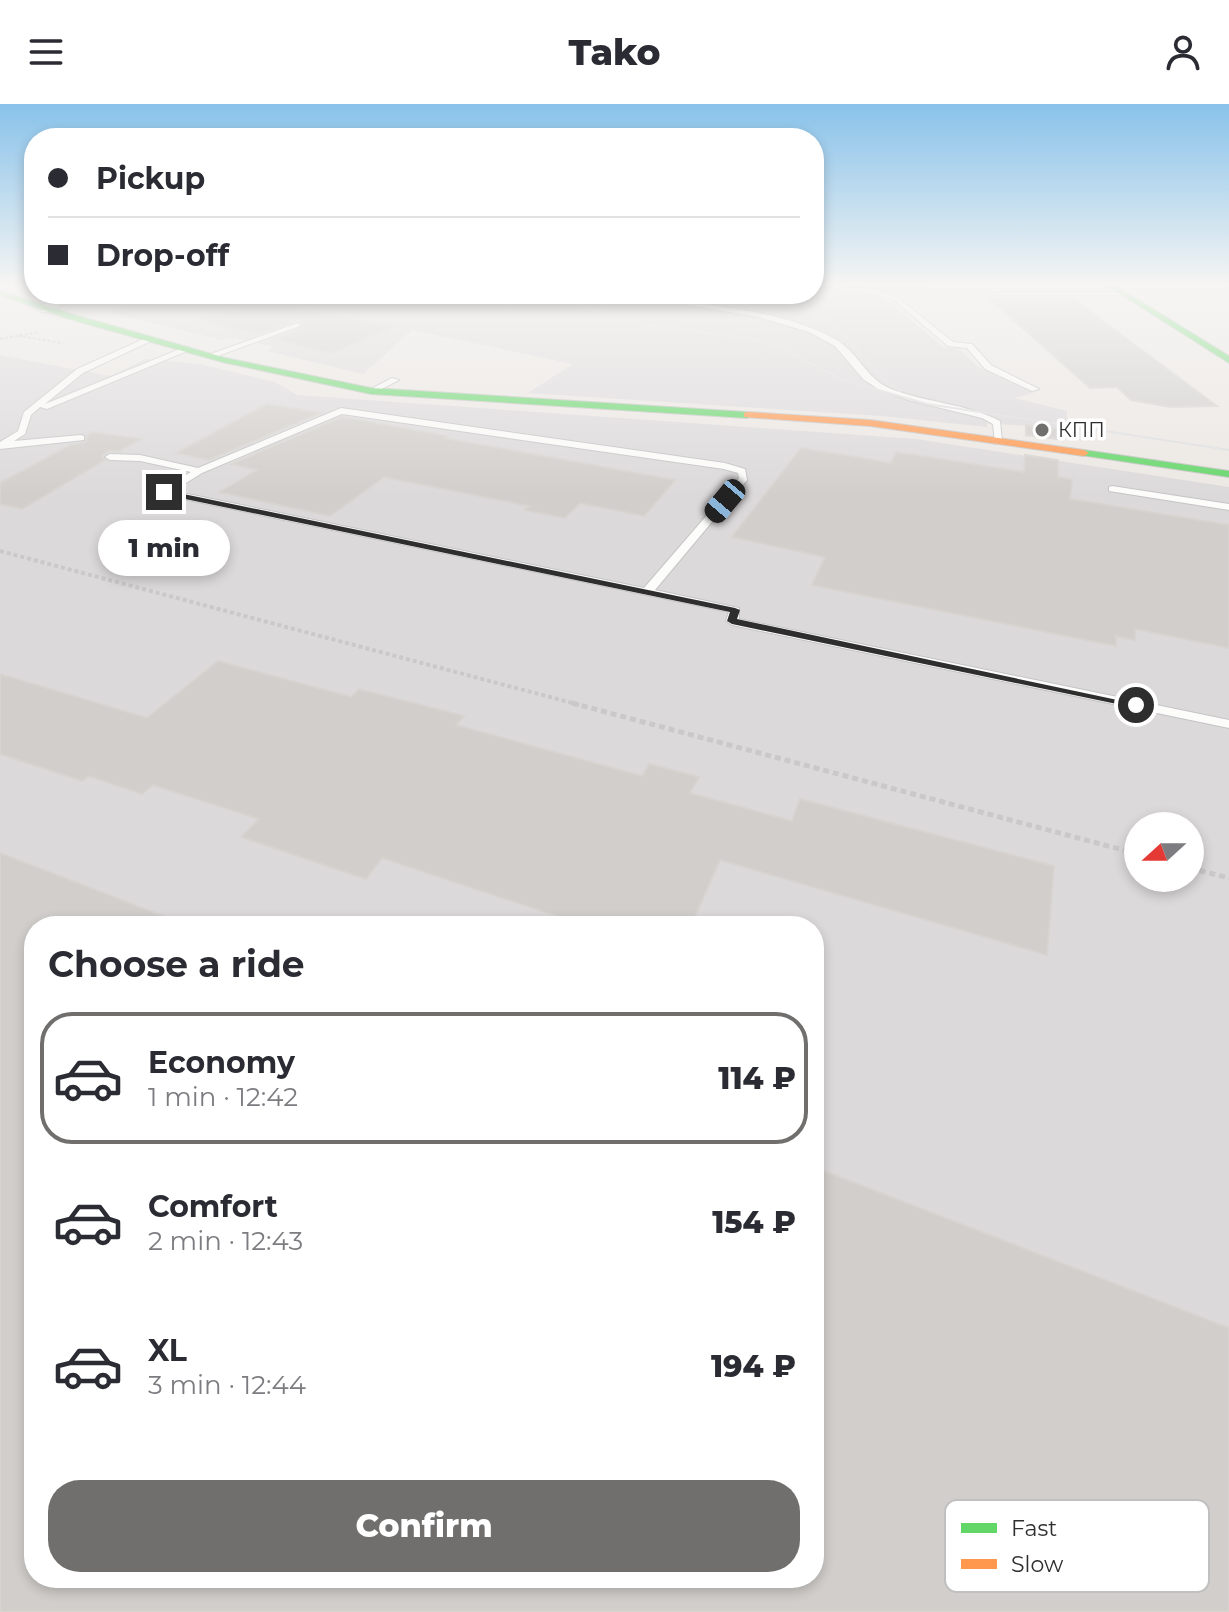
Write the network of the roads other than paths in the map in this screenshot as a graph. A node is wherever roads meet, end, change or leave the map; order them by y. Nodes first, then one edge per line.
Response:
1 (115, 355) edge
2 (172, 355) edge
3 (847, 355) edge
4 (977, 355) edge
5 (209, 356) edge
6 (395, 380) dead end
7 (1035, 389) dead end
8 (371, 391) junction
9 (27, 414) junction
10 (81, 438) dead end
11 (998, 442) junction
12 (1, 444) edge
13 (127, 447) dead end
14 (60, 450) dead end
15 (110, 457) dead end
16 (140, 458) junction
17 (199, 471) junction
18 (1229, 474) edge
19 (1112, 489) dead end
20 (1229, 507) edge
21 (647, 592) junction
22 (1229, 724) edge

1 - 9 lane
2 - 9 lane
3 - 11 lane
4 - 7 lane
5 - 8 main road
6 - 8 lane
8 - 11 main road
9 - 12 lane
10 - 12 lane
11 - 18 main road
12 - 14 lane
13 - 16 lane
15 - 16 lane
16 - 17 lane
17 - 21 lane
17 - 21 lane
19 - 20 lane
21 - 22 lane

